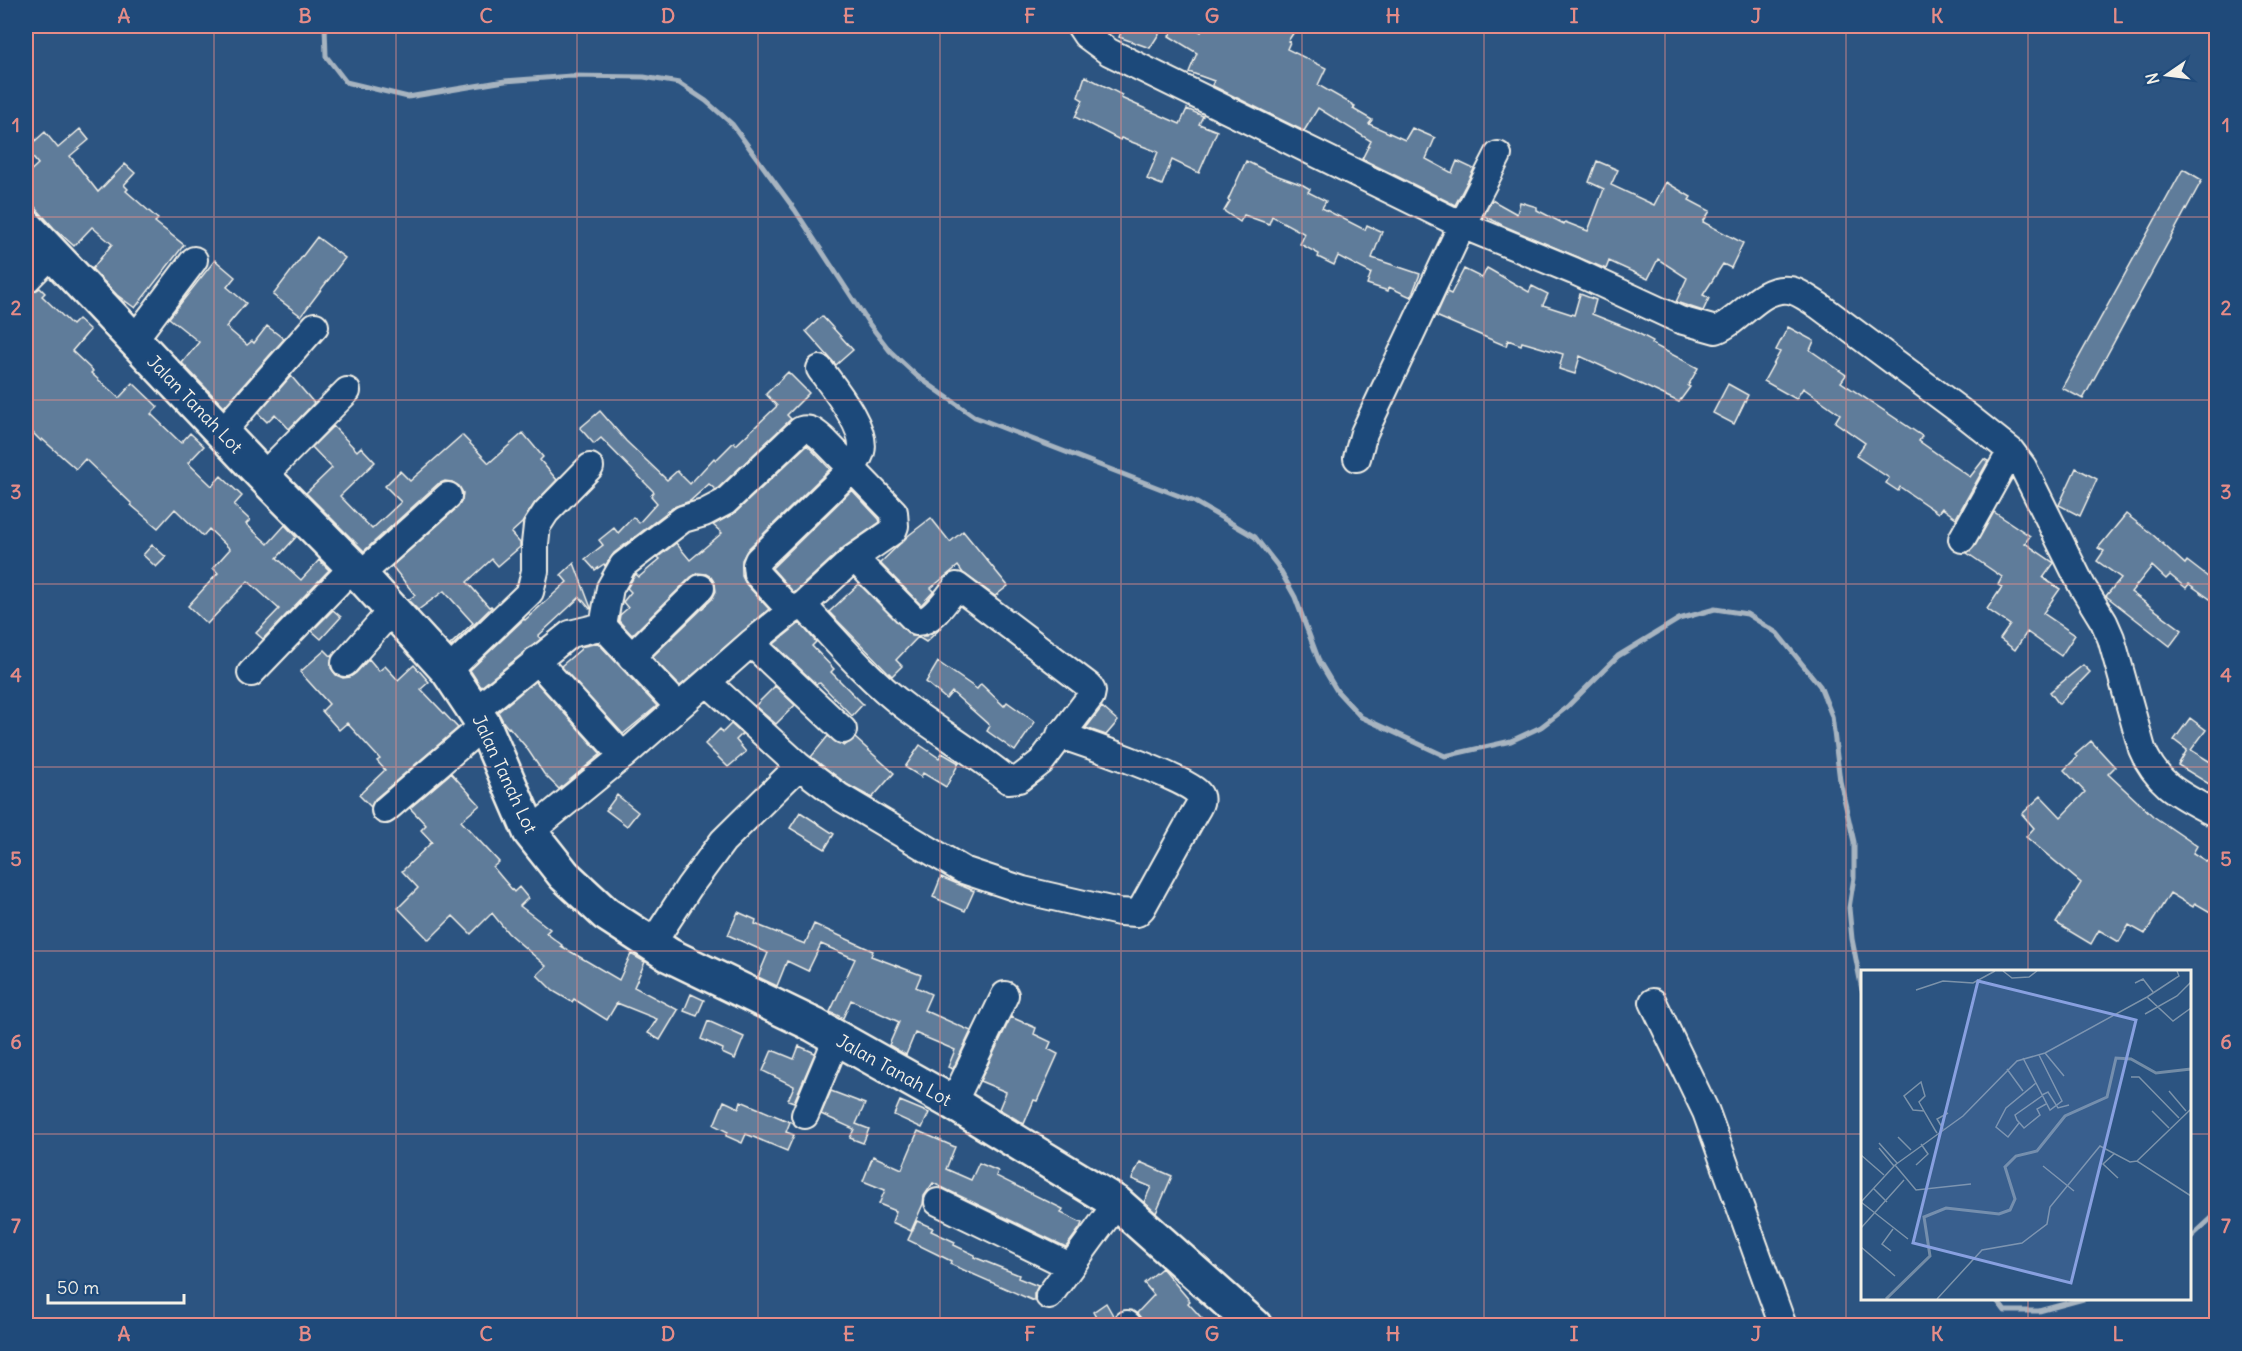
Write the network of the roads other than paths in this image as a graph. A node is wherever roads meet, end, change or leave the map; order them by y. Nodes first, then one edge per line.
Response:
1 (1080, 26) edge
2 (1498, 155) dead end
3 (1462, 225) junction
4 (26, 226) edge
5 (51, 255) junction
6 (194, 260) dead end
7 (26, 280) edge
8 (315, 326) dead end
9 (133, 340) junction
10 (820, 369) dead end
11 (347, 391) dead end
12 (222, 432) junction
13 (2011, 451) junction
14 (1357, 458) dead end
15 (590, 467) dead end
16 (852, 469) junction
17 (263, 476) junction
18 (448, 496) dead end
19 (1962, 539) dead end
20 (854, 558) junction
21 (357, 571) junction
22 (701, 588) dead end
23 (797, 608) junction
24 (392, 610) junction
25 (603, 626) junction
26 (752, 643) junction
27 (631, 657) junction
28 (536, 660) junction
29 (345, 663) dead end
30 (448, 671) junction
31 (251, 673) dead end
32 (707, 682) junction
33 (678, 706) junction
34 (480, 718) junction
35 (843, 730) dead end
36 (1060, 735) junction
37 (623, 756) junction
38 (799, 766) junction
39 (385, 810) dead end
40 (2217, 814) edge
41 (530, 831) junction
42 (652, 944) junction
43 (1005, 995) dead end
44 (1653, 1002) dead end
45 (837, 1038) junction
46 (953, 1103) junction
47 (805, 1115) dead end
48 (938, 1202) dead end
49 (1117, 1203) junction
50 (1070, 1266) junction
51 (1049, 1296) dead end
52 (1255, 1326) edge
53 (1783, 1326) edge

1 - 3 street
2 - 3 street
3 - 13 street
3 - 14 street
4 - 5 main road, Jalan Tanah Lot
5 - 7 street
5 - 9 main road, Jalan Tanah Lot
6 - 9 street
8 - 12 street
9 - 12 main road, Jalan Tanah Lot
10 - 16 street
11 - 17 street
12 - 17 main road, Jalan Tanah Lot
13 - 19 street
13 - 40 street
15 - 30 street
16 - 20 street
16 - 23 street
16 - 25 street
17 - 21 main road, Jalan Tanah Lot
18 - 21 street
20 - 23 street
20 - 36 street
21 - 24 main road, Jalan Tanah Lot
21 - 31 street
22 - 27 street
23 - 26 street
23 - 36 street
24 - 29 street
24 - 30 main road, Jalan Tanah Lot
25 - 27 street
25 - 28 street
26 - 32 street
26 - 35 street
27 - 33 street
28 - 34 street
28 - 37 street
30 - 34 main road, Jalan Tanah Lot
32 - 33 street
32 - 38 street
33 - 37 street
34 - 39 street
34 - 41 main road, Jalan Tanah Lot
36 - 38 street
37 - 41 street
38 - 42 street
41 - 42 main road, Jalan Tanah Lot
42 - 45 main road, Jalan Tanah Lot
43 - 46 street
44 - 53 street
45 - 46 main road, Jalan Tanah Lot
45 - 47 street
46 - 49 main road, Jalan Tanah Lot
48 - 50 street
49 - 50 street
49 - 52 main road, Jalan Tanah Lot
50 - 51 street

